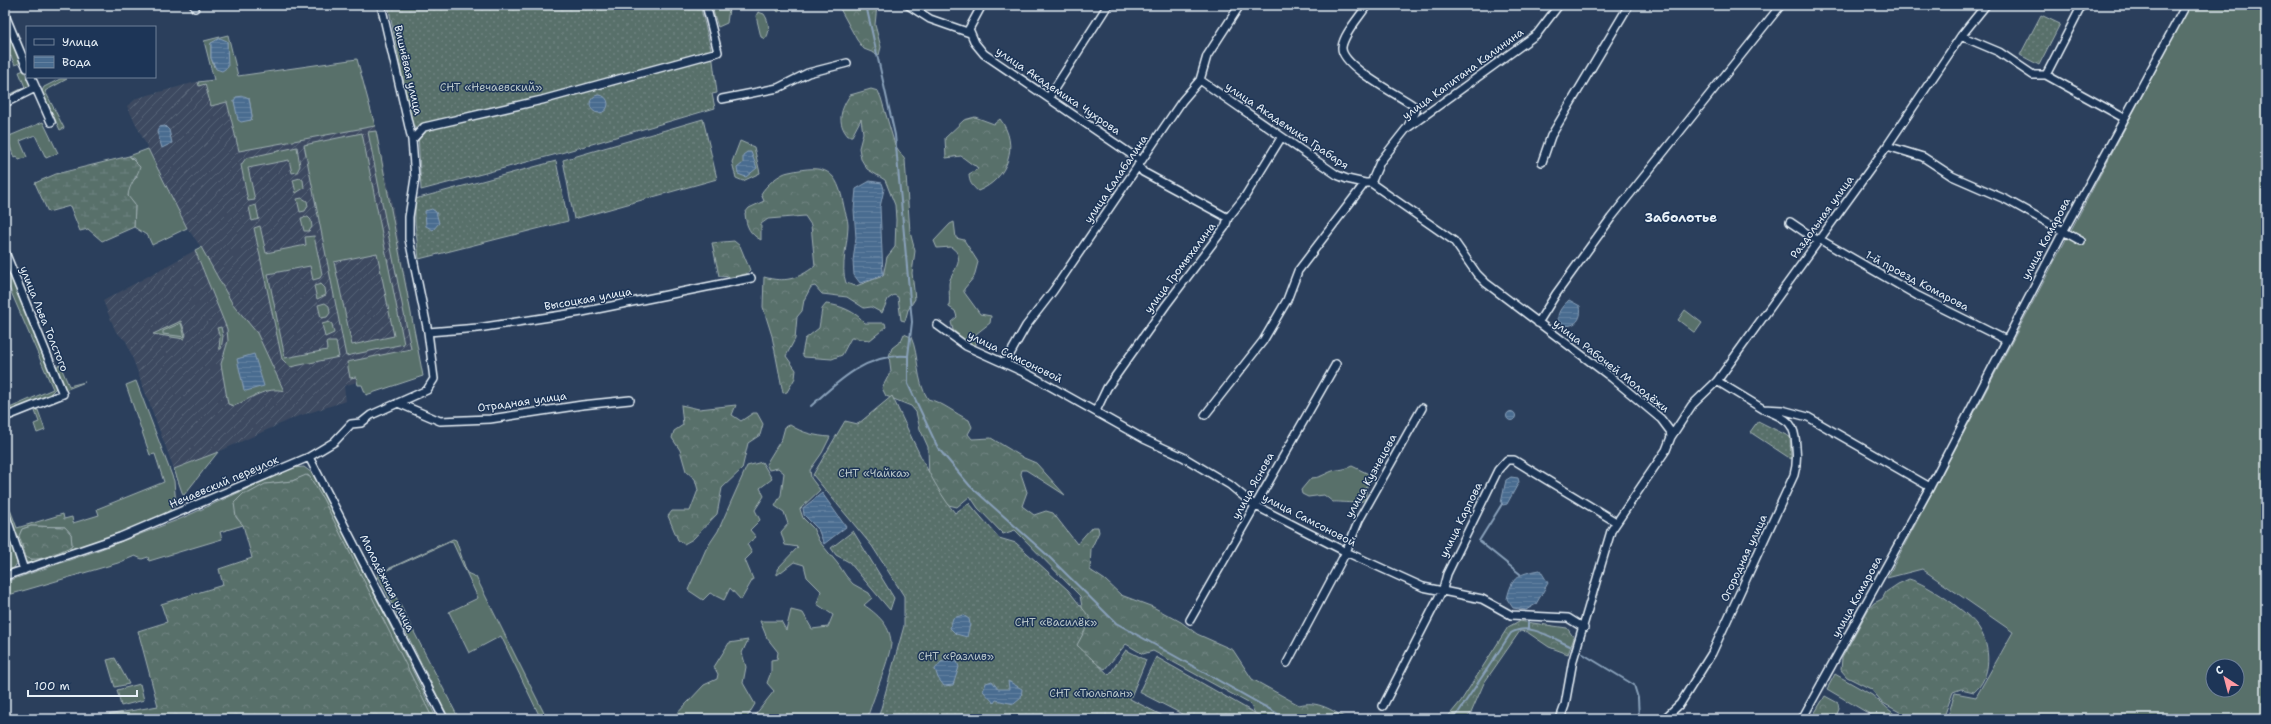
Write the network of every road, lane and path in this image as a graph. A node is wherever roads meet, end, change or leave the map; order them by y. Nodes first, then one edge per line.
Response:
1 (380, 5) edge
2 (706, 5) edge
3 (908, 5) edge
4 (982, 5) edge
5 (1108, 5) edge
6 (1240, 5) edge
7 (1367, 5) edge
8 (1559, 5) edge
9 (1629, 5) edge
10 (1781, 5) edge
11 (1986, 5) edge
12 (2082, 5) edge
13 (2186, 5) edge
14 (5, 15) edge
15 (970, 33) junction
16 (1961, 36) junction
17 (847, 63) dead end
18 (26, 66) edge
19 (2046, 75) junction
20 (31, 78) edge
21 (1200, 80) junction
22 (36, 88) junction
23 (1049, 97) junction
24 (722, 99) dead end
25 (5, 103) edge
26 (2124, 118) junction
27 (51, 122) dead end
28 (1406, 129) junction
29 (1281, 138) junction
30 (412, 140) junction
31 (1887, 146) junction
32 (1542, 162) dead end
33 (1140, 163) junction
34 (1368, 183) junction
35 (1228, 218) junction
36 (1790, 222) dead end
37 (2063, 232) junction
38 (1818, 240) junction
39 (2081, 241) dead end
40 (5, 252) edge
41 (751, 278) dead end
42 (1538, 323) junction
43 (937, 325) dead end
44 (428, 332) junction
45 (2006, 340) junction
46 (1004, 363) junction
47 (1336, 364) dead end
48 (434, 379) joint
49 (1717, 381) junction
50 (630, 400) dead end
51 (398, 403) junction
52 (1422, 408) dead end
53 (1763, 409) junction
54 (1096, 411) junction
55 (1205, 415) dead end
56 (5, 417) edge
57 (1671, 437) junction
58 (309, 457) junction
59 (1930, 487) junction
60 (1254, 505) junction
61 (5, 513) edge
62 (1616, 522) junction
63 (1346, 552) junction
64 (24, 570) junction
65 (5, 576) edge
66 (1443, 589) junction
67 (1190, 620) dead end
68 (1584, 628) junction
69 (1287, 663) dead end
70 (1382, 706) dead end
71 (444, 719) edge
72 (1560, 719) edge
73 (1664, 719) edge
74 (1802, 719) edge

1 - 30 street, Вишнёвая улица
2 - 30 street
3 - 15 street
4 - 15 street
5 - 23 street
6 - 21 street, улица Калабалина
7 - 28 street
8 - 28 street, улица Капитана Калинина
9 - 32 street
10 - 42 street
11 - 16 street, Раздольная улица
12 - 19 street
13 - 26 street, улица Комарова
14 - 18 street
15 - 23 street, улица Академика Чухрова
16 - 19 street
16 - 31 street, Раздольная улица
17 - 24 street
19 - 26 street
20 - 22 street
21 - 29 street, улица Академика Грабаря
21 - 33 street, улица Калабалина
22 - 25 street
22 - 27 street
23 - 33 street, улица Академика Чухрова
26 - 37 street, улица Комарова
28 - 34 street, улица Капитана Калинина
29 - 34 street, улица Академика Грабаря
29 - 35 street, улица Громыхалина
30 - 44 street, Вишнёвая улица
31 - 37 street
31 - 38 street, Раздольная улица
33 - 35 street, улица Академика Чухрова
33 - 46 street, улица Калабалина
34 - 42 street, улица Рабочей Молодёжи
34 - 55 street, улица Капитана Калинина
35 - 54 street, улица Громыхалина
36 - 38 street, 1-й проезд Комарова
37 - 39 street
37 - 45 street, улица Комарова
38 - 45 street, 1-й проезд Комарова
38 - 49 street, Раздольная улица
40 - 56 street, улица Льва Толстого
41 - 44 street, Высоцкая улица
42 - 57 street, улица Рабочей Молодёжи
43 - 46 street, улица Самсоновой
44 - 48 street, Вишнёвая улица
45 - 59 street, улица Комарова
46 - 54 street, улица Самсоновой
47 - 60 street, улица Яснова
48 - 51 street, Нечаевский переулок
49 - 53 street
49 - 57 street, Раздольная улица
50 - 51 street, Отрадная улица
51 - 58 street, Нечаевский переулок
52 - 63 street, улица Кузнецова
53 - 59 street
53 - 73 street, Огородная улица
54 - 60 street, улица Самсоновой
57 - 62 street
58 - 64 street, Нечаевский переулок
58 - 71 street, Молодёжная улица
59 - 74 street, улица Комарова
60 - 63 street, улица Самсоновой
60 - 67 street, улица Яснова
61 - 64 street
62 - 66 street, улица Карпова
62 - 68 street
63 - 66 street, улица Самсоновой
63 - 69 street, улица Кузнецова
64 - 65 street, Нечаевский переулок
66 - 68 street, улица Самсоновой
66 - 70 street, улица Карпова
68 - 72 street

